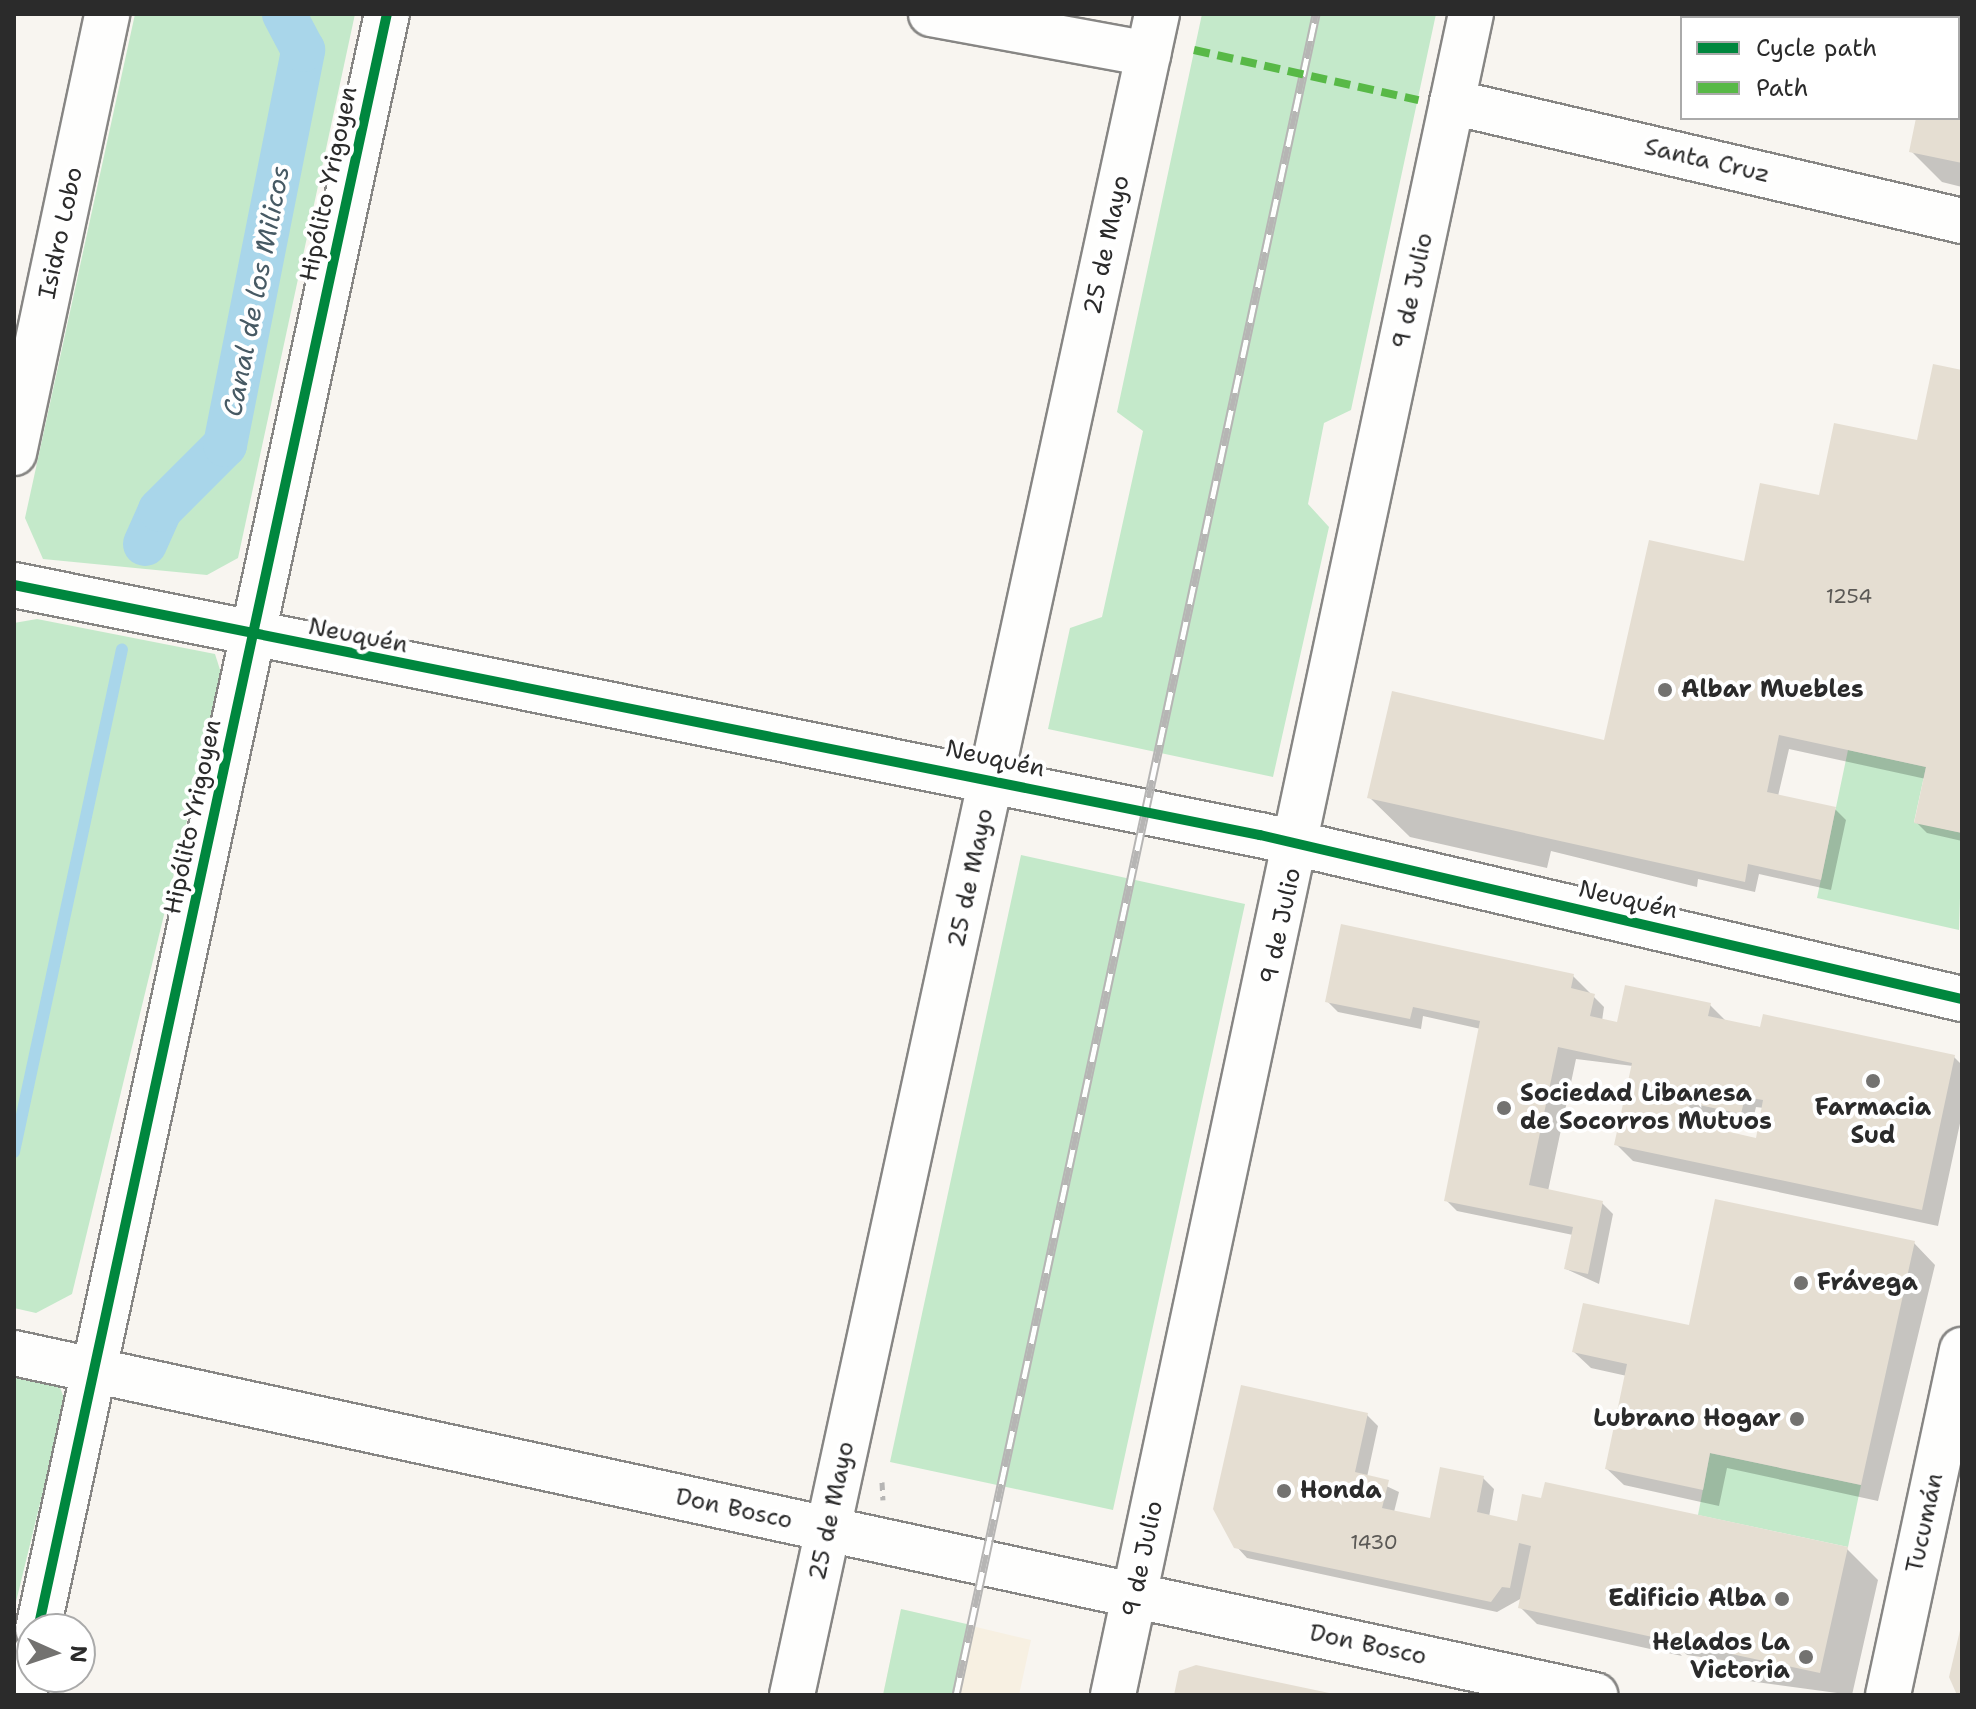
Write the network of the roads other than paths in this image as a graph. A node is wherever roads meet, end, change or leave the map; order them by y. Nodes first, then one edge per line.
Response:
1 (107, 14) edge
2 (387, 14) edge
3 (931, 14) edge
4 (1471, 14) edge
5 (1152, 34) edge
6 (1452, 102) junction
7 (1962, 221) edge
8 (14, 453) edge
9 (14, 585) edge
10 (252, 636) junction
11 (993, 779) junction
12 (1299, 844) junction
13 (1962, 999) edge
14 (1962, 1350) edge
15 (14, 1353) edge
16 (94, 1370) junction
17 (1944, 1518) edge
18 (827, 1529) junction
19 (1135, 1595) junction
20 (41, 1613) edge
21 (792, 1695) edge
22 (1113, 1695) edge
23 (1595, 1695) edge
24 (1888, 1695) edge

1 - 8 street, Isidro Lobo
2 - 10 street, Hipólito Yrigoyen
3 - 5 street
4 - 6 street, 9 de Julio
5 - 11 street, 25 de Mayo
6 - 7 street, Santa Cruz
6 - 12 street, 9 de Julio
9 - 10 street, Neuquén
10 - 11 street, Neuquén
10 - 16 street, Hipólito Yrigoyen
11 - 12 street, Neuquén
11 - 18 street, 25 de Mayo
12 - 13 street, Neuquén
12 - 19 street, 9 de Julio
14 - 17 street, Tucumán
15 - 16 street, Don Bosco
16 - 18 street, Don Bosco
16 - 20 street, Hipólito Yrigoyen
17 - 24 street, Tucumán
18 - 19 street, Don Bosco
18 - 21 street, 25 de Mayo
19 - 22 street, 9 de Julio
19 - 23 street, Don Bosco

